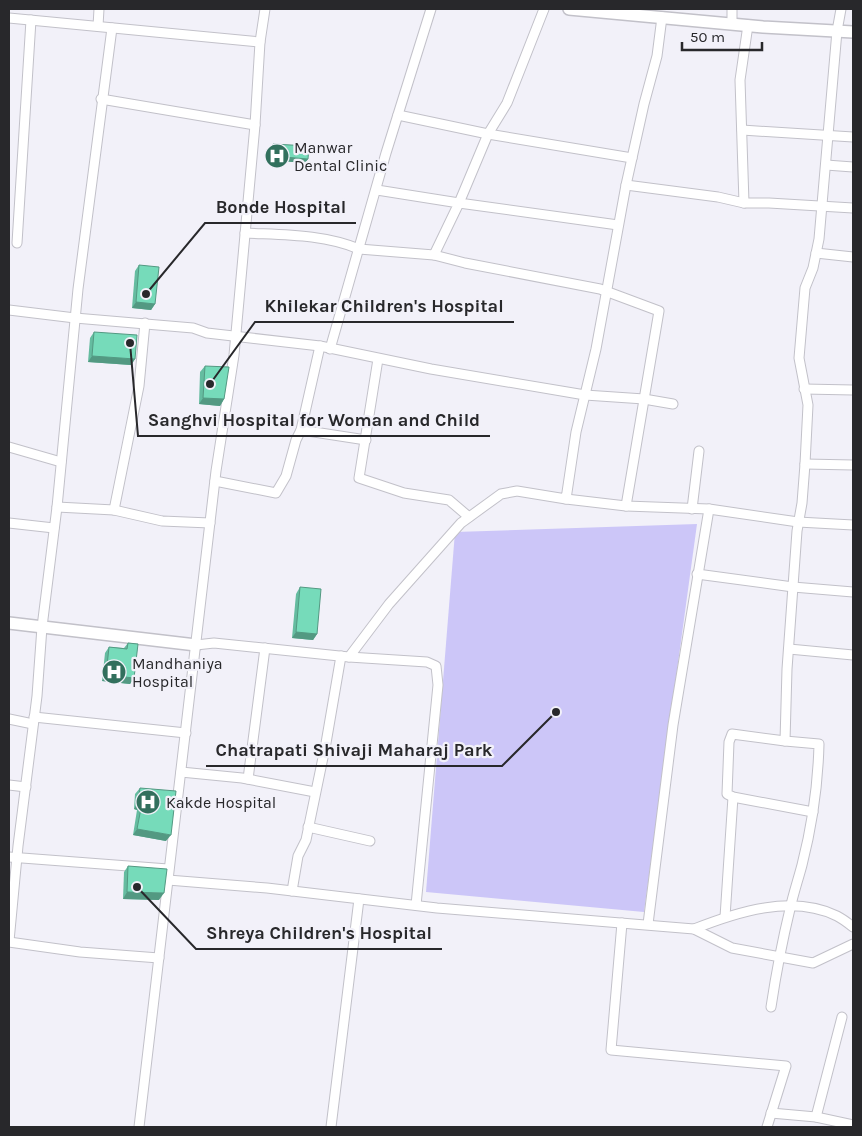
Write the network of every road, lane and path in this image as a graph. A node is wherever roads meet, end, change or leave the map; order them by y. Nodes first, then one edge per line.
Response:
1 (99, 9) edge
2 (265, 9) edge
3 (430, 9) edge
4 (544, 9) edge
5 (569, 9) edge
6 (732, 9) edge
7 (841, 9) edge
8 (625, 11) edge
9 (662, 13) edge
10 (9, 18) edge
11 (31, 20) junction
12 (732, 24) junction
13 (748, 25) junction
14 (98, 26) junction
15 (112, 28) junction
16 (837, 31) junction
17 (853, 32) edge
18 (260, 42) junction
19 (102, 99) junction
20 (398, 115) junction
21 (255, 125) junction
22 (742, 130) junction
23 (488, 134) junction
24 (829, 135) junction
25 (853, 137) edge
26 (632, 158) junction
27 (826, 165) junction
28 (853, 167) edge
29 (626, 185) junction
30 (377, 190) junction
31 (459, 203) junction
32 (744, 203) junction
33 (822, 206) junction
34 (853, 208) edge
35 (618, 225) junction
36 (245, 233) junction
37 (18, 243) dead end
38 (358, 249) junction
39 (816, 253) junction
40 (434, 255) junction
41 (853, 257) edge
42 (606, 291) junction
43 (9, 310) edge
44 (75, 318) junction
45 (145, 323) junction
46 (236, 337) junction
47 (320, 346) junction
48 (330, 349) junction
49 (378, 359) junction
50 (804, 388) junction
51 (853, 390) edge
52 (585, 394) junction
53 (644, 399) junction
54 (673, 404) dead end
55 (301, 430) junction
56 (366, 440) junction
57 (9, 447) edge
58 (699, 451) dead end
59 (61, 462) junction
60 (806, 464) junction
61 (853, 466) edge
62 (215, 481) junction
63 (566, 499) junction
64 (626, 506) junction
65 (57, 507) junction
66 (692, 509) junction
67 (709, 509) junction
68 (114, 510) junction
69 (469, 517) junction
70 (798, 522) junction
71 (9, 523) edge
72 (210, 523) junction
73 (853, 525) edge
74 (54, 528) junction
75 (697, 574) junction
76 (793, 587) junction
77 (853, 592) edge
78 (9, 623) edge
79 (42, 627) junction
80 (196, 644) junction
81 (265, 648) junction
82 (789, 649) junction
83 (853, 655) edge
84 (345, 657) junction
85 (9, 719) edge
86 (33, 721) junction
87 (186, 733) junction
88 (785, 741) junction
89 (181, 772) junction
90 (248, 779) junction
91 (9, 785) edge
92 (26, 787) junction
93 (315, 792) junction
94 (733, 797) junction
95 (812, 812) junction
96 (308, 827) junction
97 (370, 841) dead end
98 (13, 857) edge
99 (170, 869) junction
100 (168, 880) junction
101 (292, 891) junction
102 (359, 899) junction
103 (416, 905) junction
104 (790, 906) junction
105 (725, 916) junction
106 (622, 922) junction
107 (648, 924) junction
108 (853, 927) edge
109 (694, 929) junction
110 (9, 942) edge
111 (853, 944) edge
112 (779, 957) junction
113 (159, 958) junction
114 (771, 1007) dead end
115 (842, 1017) dead end
116 (771, 1113) junction
117 (816, 1117) junction
118 (853, 1125) edge
119 (139, 1127) edge
120 (331, 1127) edge
121 (767, 1127) edge

1 - 14 street
2 - 18 street
3 - 20 street
4 - 23 street
5 - 8 main road
6 - 12 street
7 - 16 street
8 - 9 main road
9 - 12 main road
9 - 26 street
10 - 11 street
11 - 14 street
11 - 37 street
12 - 13 main road
13 - 16 main road
13 - 22 street
14 - 15 street
15 - 18 street
15 - 19 street
16 - 17 main road
16 - 24 street
18 - 21 street
19 - 21 street
19 - 44 street
20 - 23 street
20 - 30 street
21 - 36 street
22 - 24 street
22 - 32 street
23 - 26 street
23 - 31 street
24 - 25 street
24 - 27 street
26 - 29 street
27 - 28 street
27 - 33 street
29 - 32 street
29 - 35 street
30 - 31 street
30 - 38 street
31 - 35 street
31 - 40 street
32 - 33 street
33 - 34 street
33 - 39 street
35 - 42 street
36 - 38 street
36 - 46 street
38 - 40 street
38 - 48 street
39 - 41 street
39 - 50 street
40 - 42 street
42 - 52 street
42 - 53 street
43 - 44 street
44 - 45 street
44 - 59 street
45 - 46 street
45 - 68 street
46 - 47 street
46 - 62 street
47 - 48 street
47 - 55 street
48 - 49 street
49 - 52 street
49 - 56 street
50 - 51 street
50 - 60 street
52 - 53 street
52 - 63 street
53 - 54 street
53 - 64 street
55 - 56 street
55 - 62 street
56 - 69 street
57 - 59 street
58 - 66 street
59 - 65 street
60 - 61 street
60 - 70 street
62 - 72 street
63 - 64 street
63 - 69 street
64 - 66 street
65 - 68 street
65 - 74 street
66 - 67 street
67 - 70 street
67 - 75 street
68 - 72 street
69 - 84 street
70 - 73 street
70 - 76 street
71 - 74 street
72 - 80 street
74 - 79 street
75 - 76 street
75 - 107 street
76 - 77 street
76 - 82 street
78 - 79 main road
79 - 80 main road
79 - 86 street
80 - 81 street
80 - 87 street
81 - 84 street
81 - 90 street
82 - 83 street
82 - 88 street
84 - 93 street
84 - 103 street
85 - 86 street
86 - 87 street
86 - 92 street
87 - 89 street
88 - 94 street
88 - 95 street
89 - 90 street
89 - 99 street
90 - 93 street
91 - 92 street
92 - 98 street
93 - 96 street
94 - 95 street
94 - 105 street
95 - 104 street
96 - 97 street
96 - 101 street
98 - 99 street
98 - 110 street
99 - 100 street
100 - 101 street
100 - 113 street
101 - 102 street
102 - 103 street
102 - 120 street
103 - 106 street
104 - 105 street
104 - 108 street
104 - 112 street
105 - 109 street
106 - 107 street
106 - 116 street
107 - 109 street
109 - 112 street
110 - 113 street
111 - 112 street
112 - 114 street
113 - 119 street
115 - 117 street
116 - 117 street
116 - 121 street
117 - 118 street

